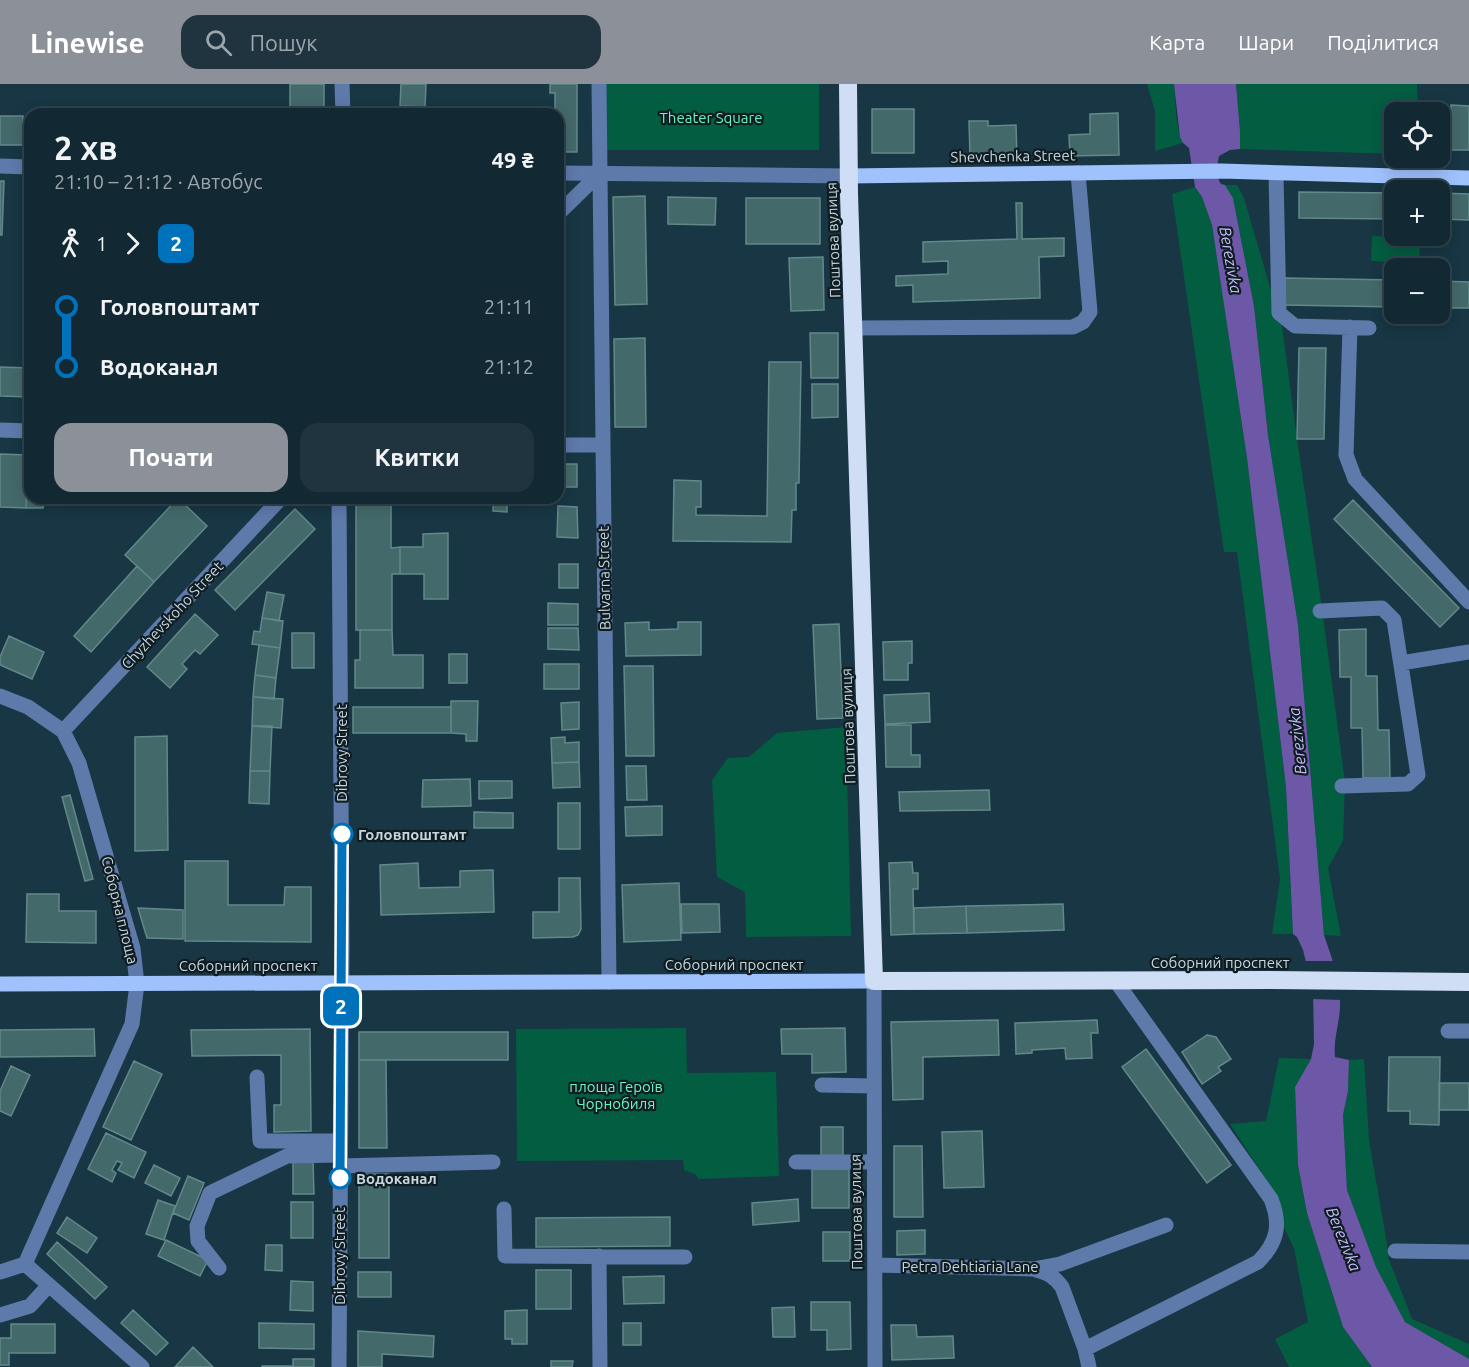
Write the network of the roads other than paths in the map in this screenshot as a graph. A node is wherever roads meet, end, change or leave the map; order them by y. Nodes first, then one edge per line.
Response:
1 (342, 84) edge
2 (599, 84) edge
3 (848, 84) edge
4 (343, 108) edge
5 (0, 166) edge
6 (24, 167) edge
7 (564, 173) edge
8 (600, 173) junction
9 (1078, 173) junction
10 (1276, 174) junction
11 (849, 176) junction
12 (1469, 178) edge
13 (564, 208) edge
14 (1350, 327) junction
15 (854, 328) junction
16 (1369, 328) dead end
17 (0, 430) edge
18 (24, 431) edge
19 (564, 445) edge
20 (603, 445) junction
21 (275, 504) edge
22 (339, 504) edge
23 (1469, 602) edge
24 (1320, 611) dead end
25 (1469, 652) edge
26 (1401, 663) junction
27 (0, 696) edge
28 (63, 731) junction
29 (1342, 786) dead end
30 (1115, 980) junction
31 (873, 981) junction
32 (609, 982) junction
33 (1469, 982) edge
34 (341, 983) junction
35 (0, 984) edge
36 (137, 984) junction
37 (1448, 1031) dead end
38 (1469, 1031) edge
39 (257, 1077) dead end
40 (822, 1085) dead end
41 (873, 1086) junction
42 (340, 1154) junction
43 (493, 1162) dead end
44 (796, 1162) dead end
45 (874, 1162) junction
46 (504, 1209) dead end
47 (1166, 1225) dead end
48 (1395, 1251) dead end
49 (1469, 1252) edge
50 (599, 1256) junction
51 (685, 1257) dead end
52 (25, 1264) junction
53 (875, 1265) junction
54 (219, 1268) dead end
55 (1033, 1269) junction
56 (0, 1272) edge
57 (49, 1285) junction
58 (0, 1315) edge
59 (1084, 1349) junction
60 (142, 1367) edge
61 (339, 1367) edge
62 (600, 1367) edge
63 (875, 1367) edge
64 (1089, 1367) edge

1 - 4 street
2 - 8 street, Bulvarna Street
3 - 11 highway, Поштова вулиця
5 - 6 street
7 - 8 street, Shevchenka Street
8 - 11 street, Shevchenka Street
8 - 13 street
8 - 20 street, Bulvarna Street
9 - 10 main road, Shevchenka Street
9 - 11 main road, Shevchenka Street
9 - 15 street
10 - 12 main road, Shevchenka Street
10 - 14 street
11 - 15 highway, Поштова вулиця
14 - 16 street
14 - 23 street
15 - 31 highway, Поштова вулиця
17 - 18 street
19 - 20 street
20 - 32 street, Bulvarna Street
21 - 28 street, Chyzhevskoho Street
22 - 34 street, Dibrovy Street
24 - 26 street
25 - 26 street
26 - 29 street
27 - 28 street, Соборна площа
28 - 36 street, Соборна площа
30 - 31 highway, Соборний проспект
30 - 33 highway, Соборний проспект
30 - 59 street
31 - 32 main road, Соборний проспект
31 - 41 street, Поштова вулиця
32 - 34 main road, Соборний проспект
34 - 36 main road, Соборний проспект
34 - 42 street, Dibrovy Street
35 - 36 main road, Соборний проспект
36 - 52 street, Соборна площа
37 - 38 street
39 - 42 street
40 - 41 street
41 - 45 street, Поштова вулиця
42 - 43 street
42 - 54 street
42 - 61 street, Dibrovy Street
44 - 45 street
45 - 53 street, Поштова вулиця
46 - 50 street
47 - 55 street, Petra Dehtiaria Lane
48 - 49 street
50 - 51 street
50 - 62 street
52 - 56 street
52 - 57 street
53 - 55 street, Petra Dehtiaria Lane
53 - 63 street, Поштова вулиця
55 - 59 street
57 - 58 street
57 - 60 street
59 - 64 street

